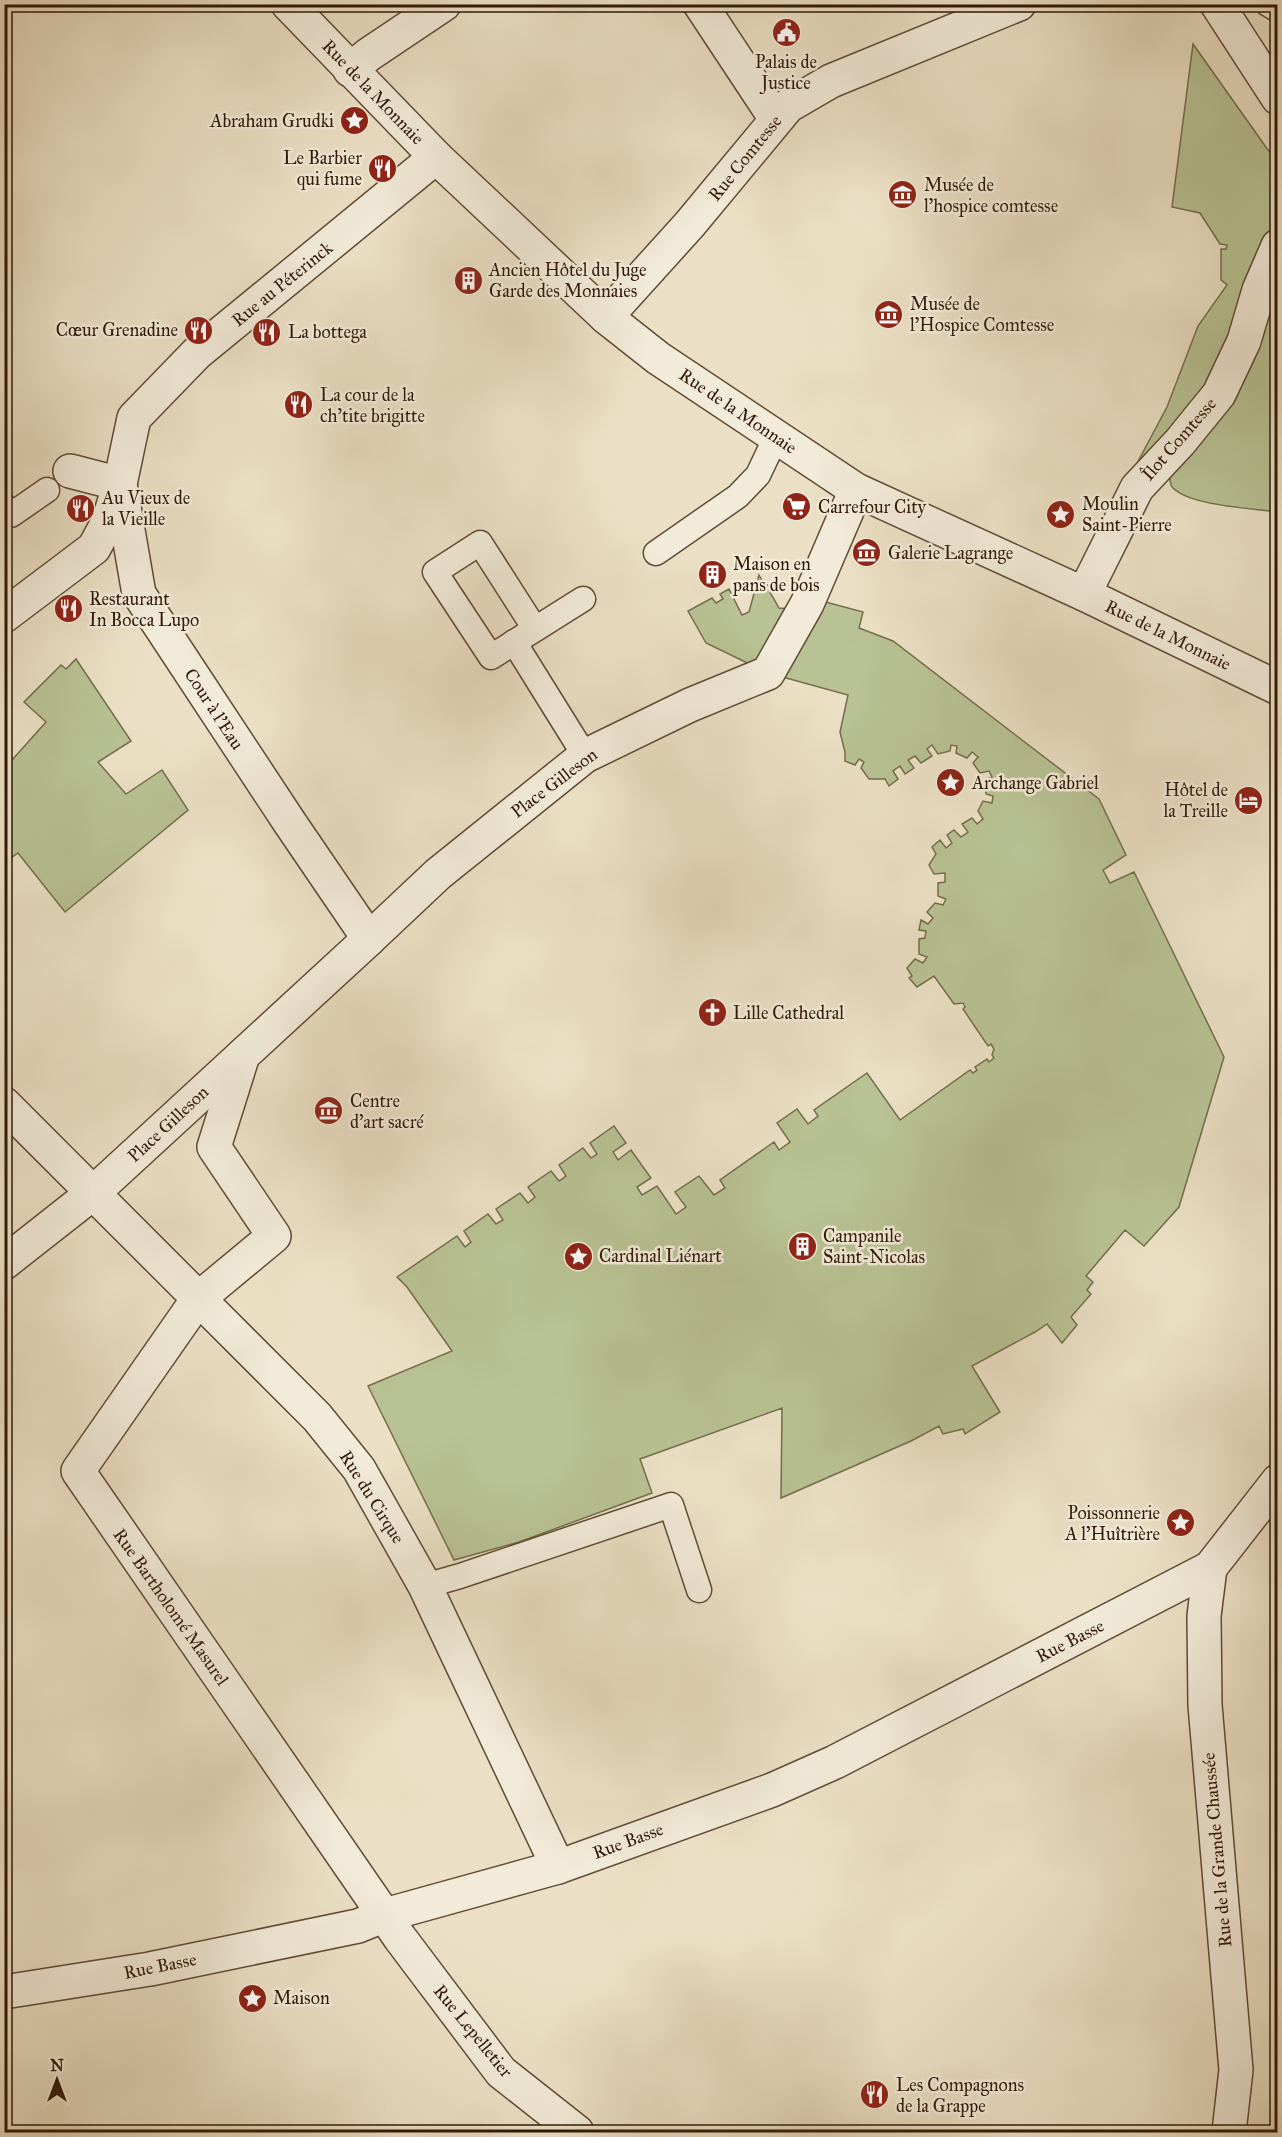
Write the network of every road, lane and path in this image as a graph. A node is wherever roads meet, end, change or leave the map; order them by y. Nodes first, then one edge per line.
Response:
1 (288, 4) edge
2 (444, 4) edge
3 (700, 4) edge
4 (1019, 4) edge
5 (1217, 4) edge
6 (1268, 4) edge
7 (1278, 10) edge
8 (350, 70) junction
9 (1278, 99) edge
10 (776, 119) junction
11 (436, 157) junction
12 (1278, 246) edge
13 (606, 316) junction
14 (776, 437) junction
15 (59, 480) joint
16 (120, 484) junction
17 (856, 490) junction
18 (4, 506) edge
19 (656, 553) dead end
20 (1084, 594) junction
21 (583, 599) dead end
22 (4, 616) edge
23 (535, 629) junction
24 (514, 642) junction
25 (1278, 688) edge
26 (585, 756) junction
27 (369, 939) junction
28 (243, 1055) junction
29 (4, 1104) edge
30 (93, 1193) junction
31 (4, 1263) edge
32 (198, 1299) junction
33 (1278, 1481) edge
34 (1210, 1568) junction
35 (425, 1586) junction
36 (699, 1590) dead end
37 (558, 1867) junction
38 (385, 1915) junction
39 (4, 1992) edge
40 (577, 2133) edge
41 (1229, 2133) edge

1 - 8 street, Rue de la Monnaie
2 - 8 street
3 - 10 street
4 - 10 street, Rue Comtesse
5 - 9 street
6 - 7 lane
8 - 11 street, Rue de la Monnaie
10 - 13 street, Rue Comtesse
11 - 13 street, Rue de la Monnaie
11 - 16 street, Rue au Péterinck
12 - 20 street, Îlot Comtesse
13 - 14 street, Rue de la Monnaie
14 - 17 street, Rue de la Monnaie
14 - 19 lane
15 - 16 street
15 - 18 lane
16 - 22 street
16 - 27 street, Cour à l'Eau
17 - 20 street, Rue de la Monnaie
17 - 26 street, Place Gilleson
20 - 25 street, Rue de la Monnaie
21 - 23 lane
23 - 24 lane
23 - 24 lane
24 - 26 lane
26 - 27 street, Place Gilleson
27 - 28 street, Place Gilleson
28 - 30 street, Place Gilleson
28 - 32 street, Place Gilleson
29 - 30 street, Rue du Cirque
30 - 31 street, Place Gilleson
30 - 32 street, Rue du Cirque
32 - 35 street, Rue du Cirque
32 - 38 street, Rue Bartholomé Masurel
33 - 34 street
34 - 37 street, Rue Basse
34 - 41 street, Rue de la Grande Chaussée
35 - 36 lane
35 - 37 street, Rue du Cirque
37 - 38 street, Rue Basse
38 - 39 street, Rue Basse
38 - 40 street, Rue Lepelletier

